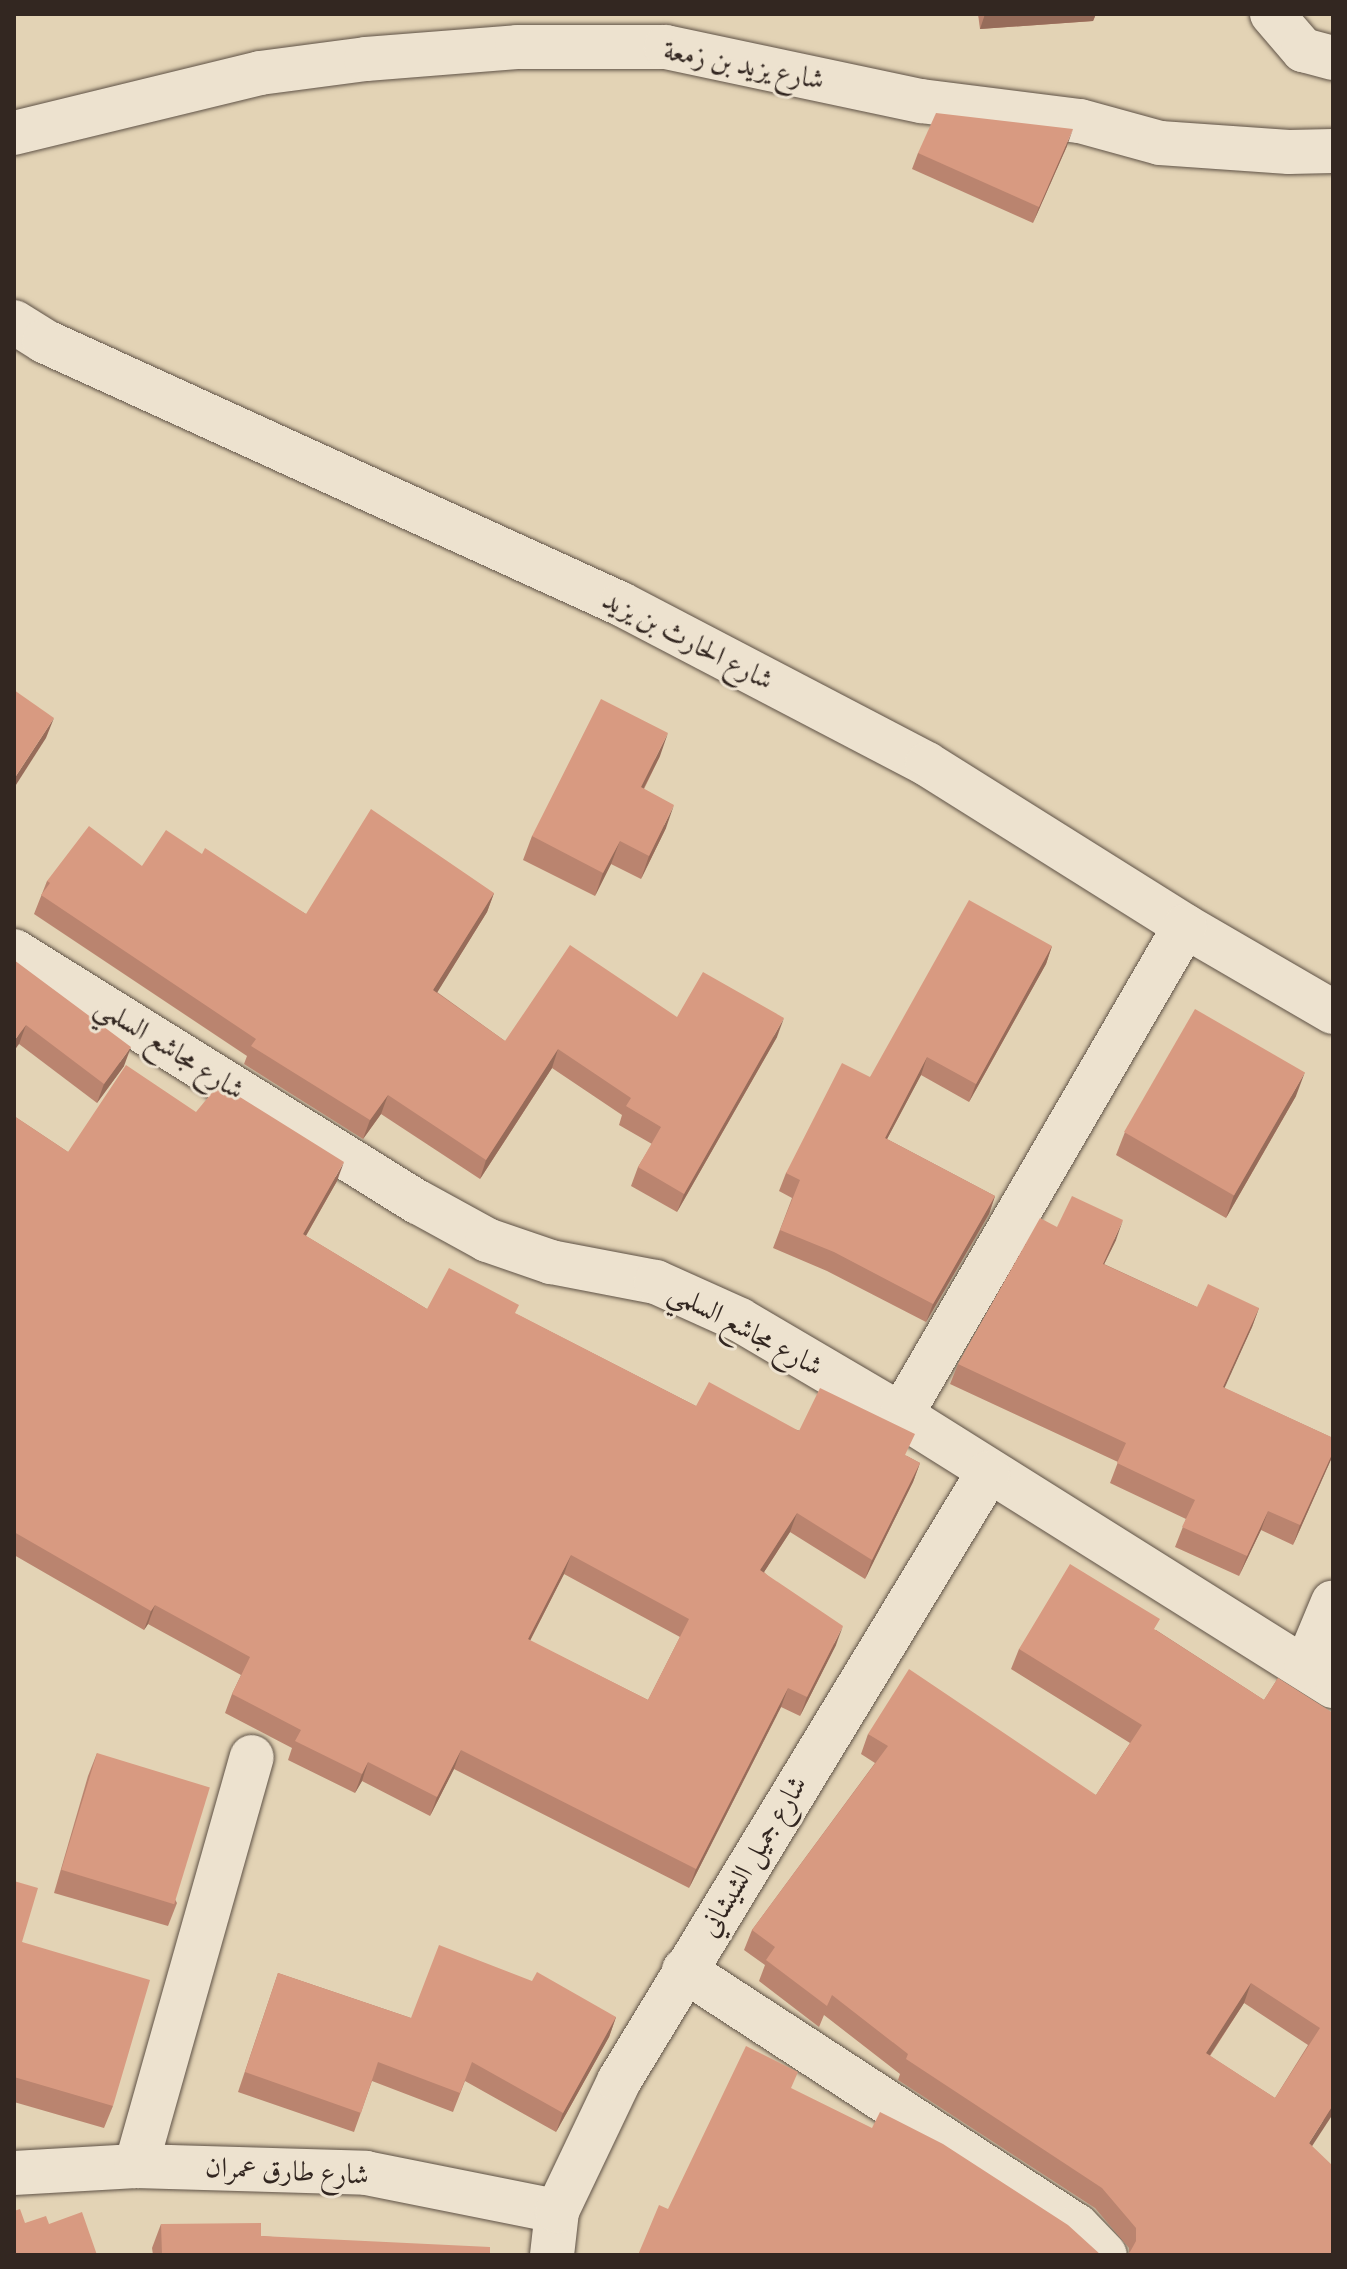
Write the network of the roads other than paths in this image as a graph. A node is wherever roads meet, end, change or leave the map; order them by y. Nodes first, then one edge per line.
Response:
1 (1272, 14) edge
2 (1333, 58) edge
3 (14, 133) edge
4 (1333, 151) edge
5 (14, 322) edge
6 (1185, 926) junction
7 (14, 951) edge
8 (1333, 1012) edge
9 (901, 1415) junction
10 (988, 1473) junction
11 (1333, 1602) edge
12 (1319, 1676) edge
13 (252, 1757) dead end
14 (684, 1970) junction
15 (136, 2166) junction
16 (14, 2173) edge
17 (557, 2211) junction
18 (552, 2255) edge
19 (1105, 2255) edge

1 - 2 street
3 - 4 street, شارع يزيد بن زمعة
5 - 6 street, شارع الحارث بن يزيد
6 - 8 street, شارع الحارث بن يزيد
6 - 9 street
7 - 9 street, شارع مجاشع السلمي
9 - 10 street, شارع مجاشع السلمي
10 - 12 street, شارع مجاشع السلمي
10 - 14 street, شارع جميل الشيشاني
11 - 12 street
13 - 15 street
14 - 17 street, شارع جميل الشيشاني
14 - 19 street
15 - 16 street, شارع طارق عمران
15 - 17 street, شارع طارق عمران
17 - 18 street, شارع جميل الشيشاني

